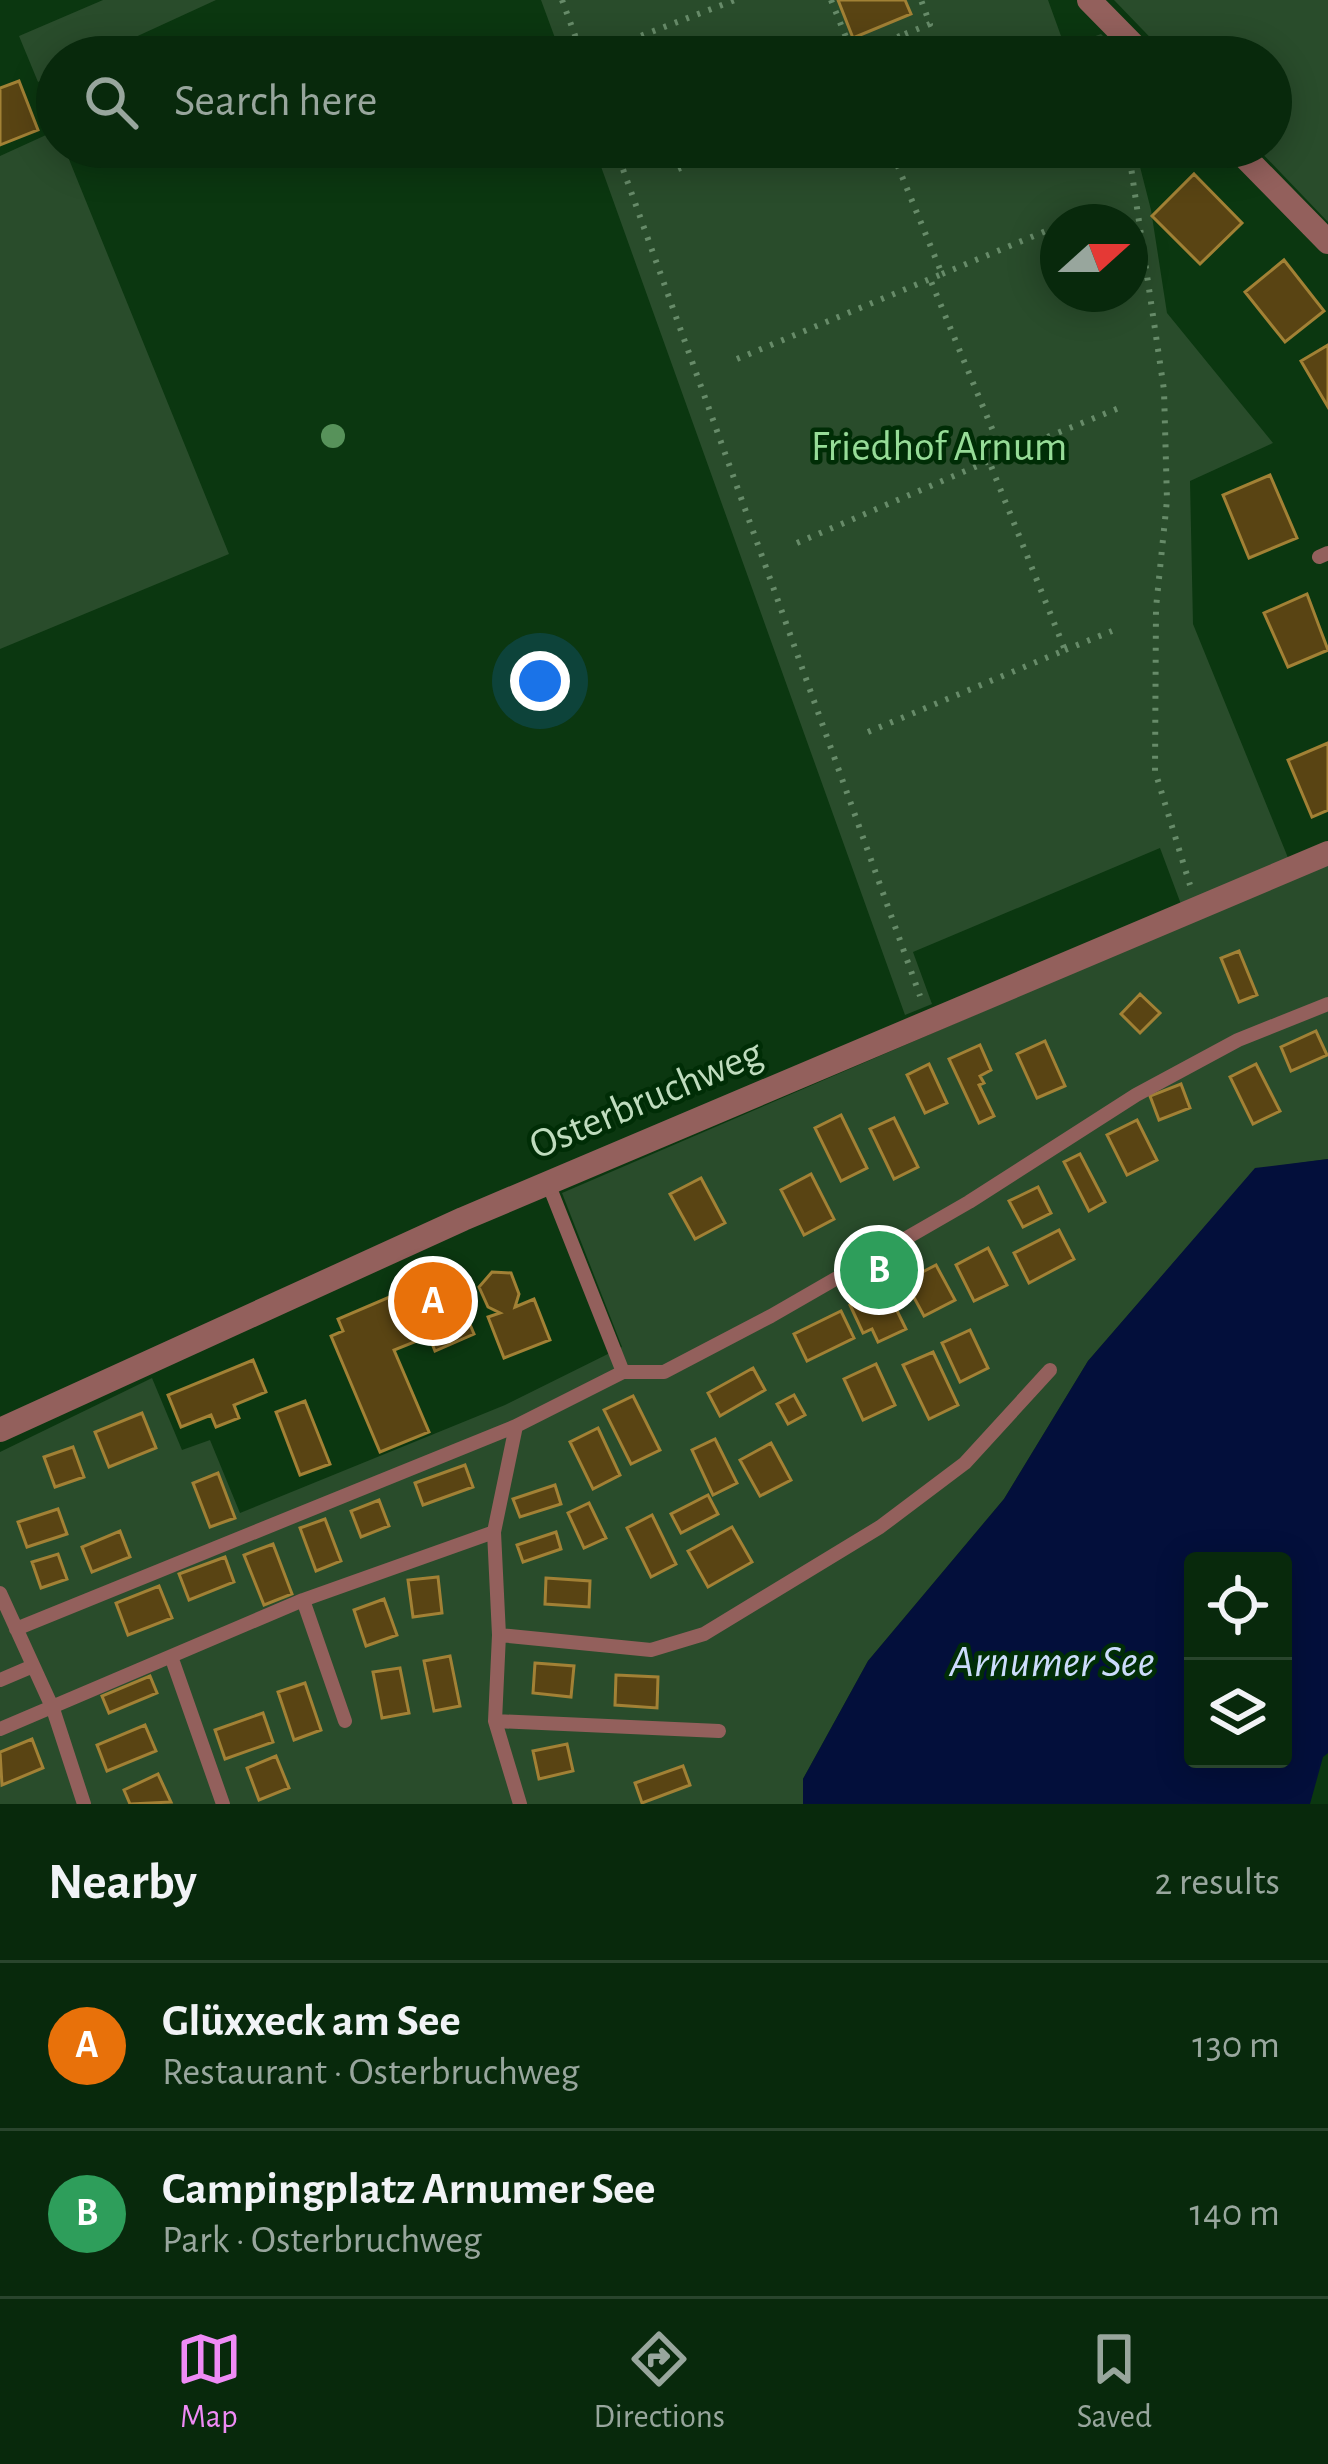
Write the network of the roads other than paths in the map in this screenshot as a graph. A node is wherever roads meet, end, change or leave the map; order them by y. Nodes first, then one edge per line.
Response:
1 (1089, 0) edge
2 (1124, 36) edge
3 (1256, 168) edge
4 (1328, 242) edge
5 (1328, 853) edge
6 (1328, 1004) edge
7 (548, 1183) junction
8 (1050, 1370) dead end
9 (622, 1372) junction
10 (516, 1426) junction
11 (0, 1430) edge
12 (494, 1532) junction
13 (0, 1593) edge
14 (303, 1600) junction
15 (16, 1629) junction
16 (499, 1634) junction
17 (172, 1659) junction
18 (33, 1666) junction
19 (0, 1680) edge
20 (53, 1709) junction
21 (345, 1721) dead end
22 (495, 1721) junction
23 (0, 1729) edge
24 (719, 1731) dead end
25 (84, 1804) edge
26 (224, 1804) edge
27 (520, 1804) edge

1 - 2 street
3 - 4 street
5 - 7 street, Osterbruchweg
6 - 9 lane
7 - 9 lane
7 - 11 street, Osterbruchweg
8 - 16 lane
9 - 10 lane
10 - 12 lane
10 - 15 lane
12 - 14 lane
12 - 16 lane
13 - 15 lane
14 - 17 lane
14 - 21 lane
15 - 18 lane
16 - 22 lane
17 - 20 lane
17 - 26 lane
18 - 19 lane
18 - 20 lane
20 - 23 lane
20 - 25 lane
22 - 24 lane
22 - 27 lane

